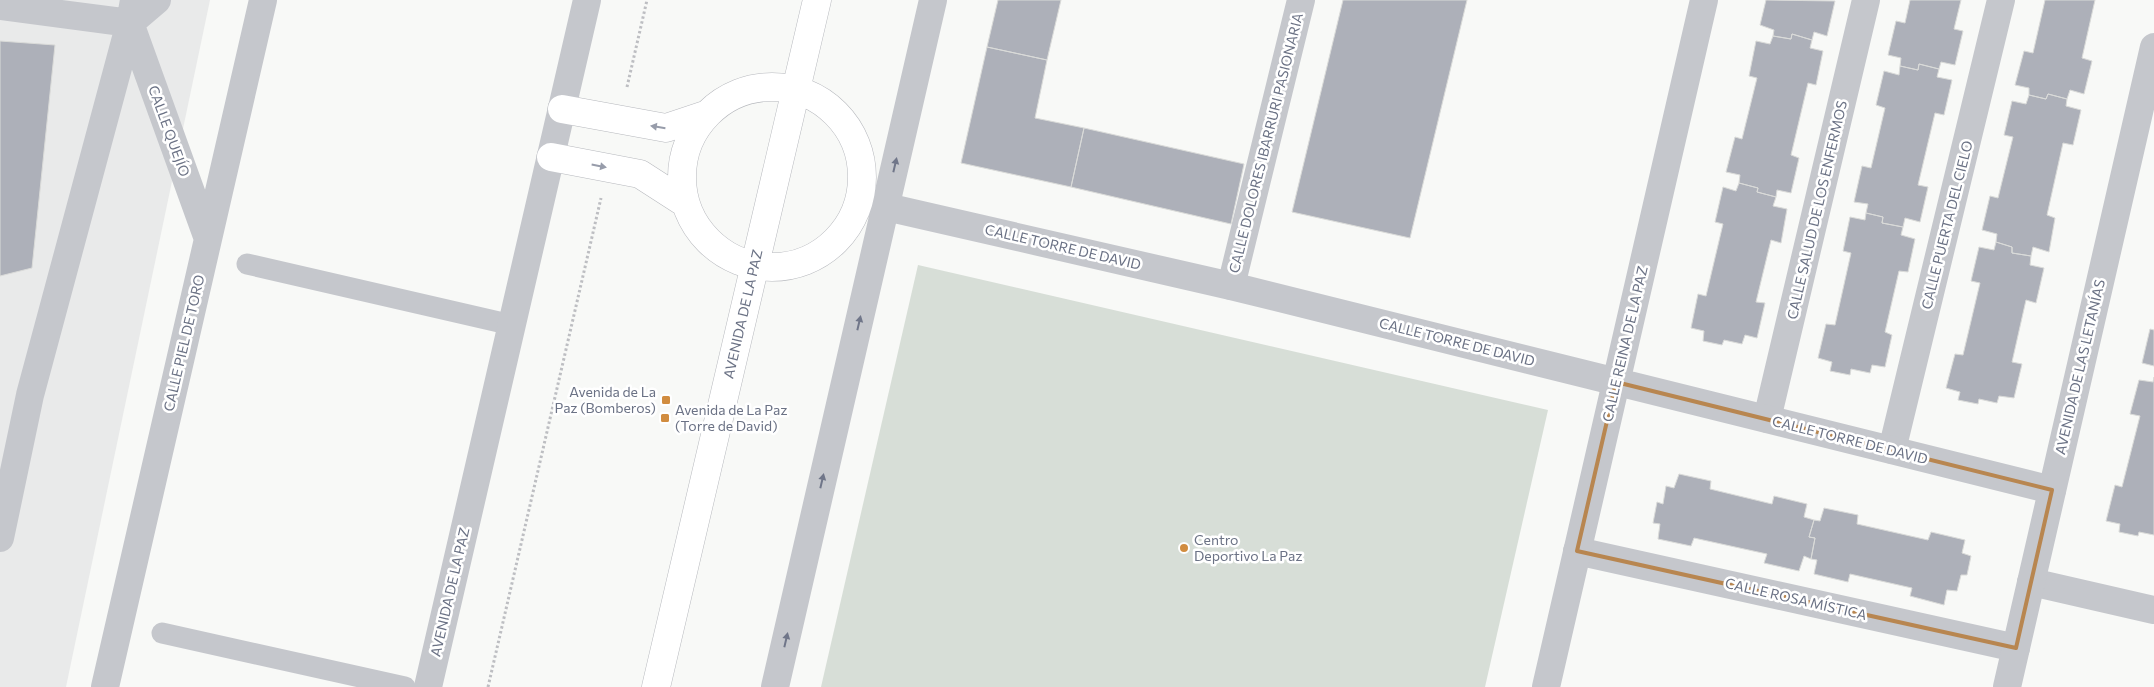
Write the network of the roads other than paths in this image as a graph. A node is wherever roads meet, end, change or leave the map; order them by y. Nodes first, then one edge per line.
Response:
1 (157, 0) edge
2 (263, 0) edge
3 (587, 0) edge
4 (817, 0) edge
5 (933, 0) edge
6 (1301, 0) edge
7 (1704, 0) edge
8 (1866, 0) edge
9 (2001, 0) edge
10 (0, 6) edge
11 (132, 12) edge
12 (2154, 47) edge
13 (796, 90) junction
14 (562, 109) junction
15 (705, 115) junction
16 (551, 157) junction
17 (685, 203) junction
18 (873, 204) junction
19 (208, 239) junction
20 (247, 264) dead end
21 (754, 266) junction
22 (1231, 286) junction
23 (512, 325) junction
24 (1616, 382) junction
25 (1767, 419) junction
26 (1892, 450) junction
27 (2052, 490) junction
28 (0, 538) edge
29 (1577, 551) junction
30 (2031, 582) junction
31 (2154, 610) edge
32 (162, 632) dead end
33 (2016, 648) junction
34 (1552, 686) edge
35 (105, 687) edge
36 (405, 687) edge
37 (428, 687) edge
38 (656, 687) edge
39 (774, 687) edge
40 (2007, 687) edge

1 - 11 street
2 - 19 street, CALLE PIEL DE TORO
3 - 14 street, AVENIDA DE LA PAZ
4 - 13 main road, AVENIDA DE LA PAZ
18 -> 5 street
6 - 22 street, CALLE DOLORES IBARRURI PASIONARIA
7 - 24 street, CALLE REINA DE LA PAZ
8 - 25 street, CALLE SALUD DE LOS ENFERMOS
9 - 26 street, CALLE PUERTA DEL CIELO
10 - 11 street
11 - 19 street, CALLE QUEJÍO
11 - 28 street
12 - 27 street, AVENIDA DE LAS LETANÍAS
13 - 15 main road
13 - 18 main road
13 - 21 main road, AVENIDA DE LA PAZ
15 -> 14 main road
14 - 16 street, AVENIDA DE LA PAZ
15 - 17 main road
16 -> 17 main road
16 - 23 street, AVENIDA DE LA PAZ
17 - 21 main road
18 - 21 main road
18 - 22 street, CALLE TORRE DE DAVID
39 -> 18 street
19 - 35 street, CALLE PIEL DE TORO
20 - 23 lane
21 - 38 main road, AVENIDA DE LA PAZ
22 - 24 street, CALLE TORRE DE DAVID
23 - 37 street, AVENIDA DE LA PAZ
24 - 25 street, CALLE TORRE DE DAVID
24 - 29 street, CALLE REINA DE LA PAZ
25 - 26 street, CALLE TORRE DE DAVID
26 - 27 street, CALLE TORRE DE DAVID
27 - 30 street, AVENIDA DE LAS LETANÍAS
29 - 33 street, CALLE ROSA MÍSTICA
29 - 34 street, CALLE REINA DE LA PAZ
30 - 31 street
30 - 33 street, AVENIDA DE LAS LETANÍAS
32 - 36 lane
33 - 40 street, AVENIDA DE LAS LETANÍAS

